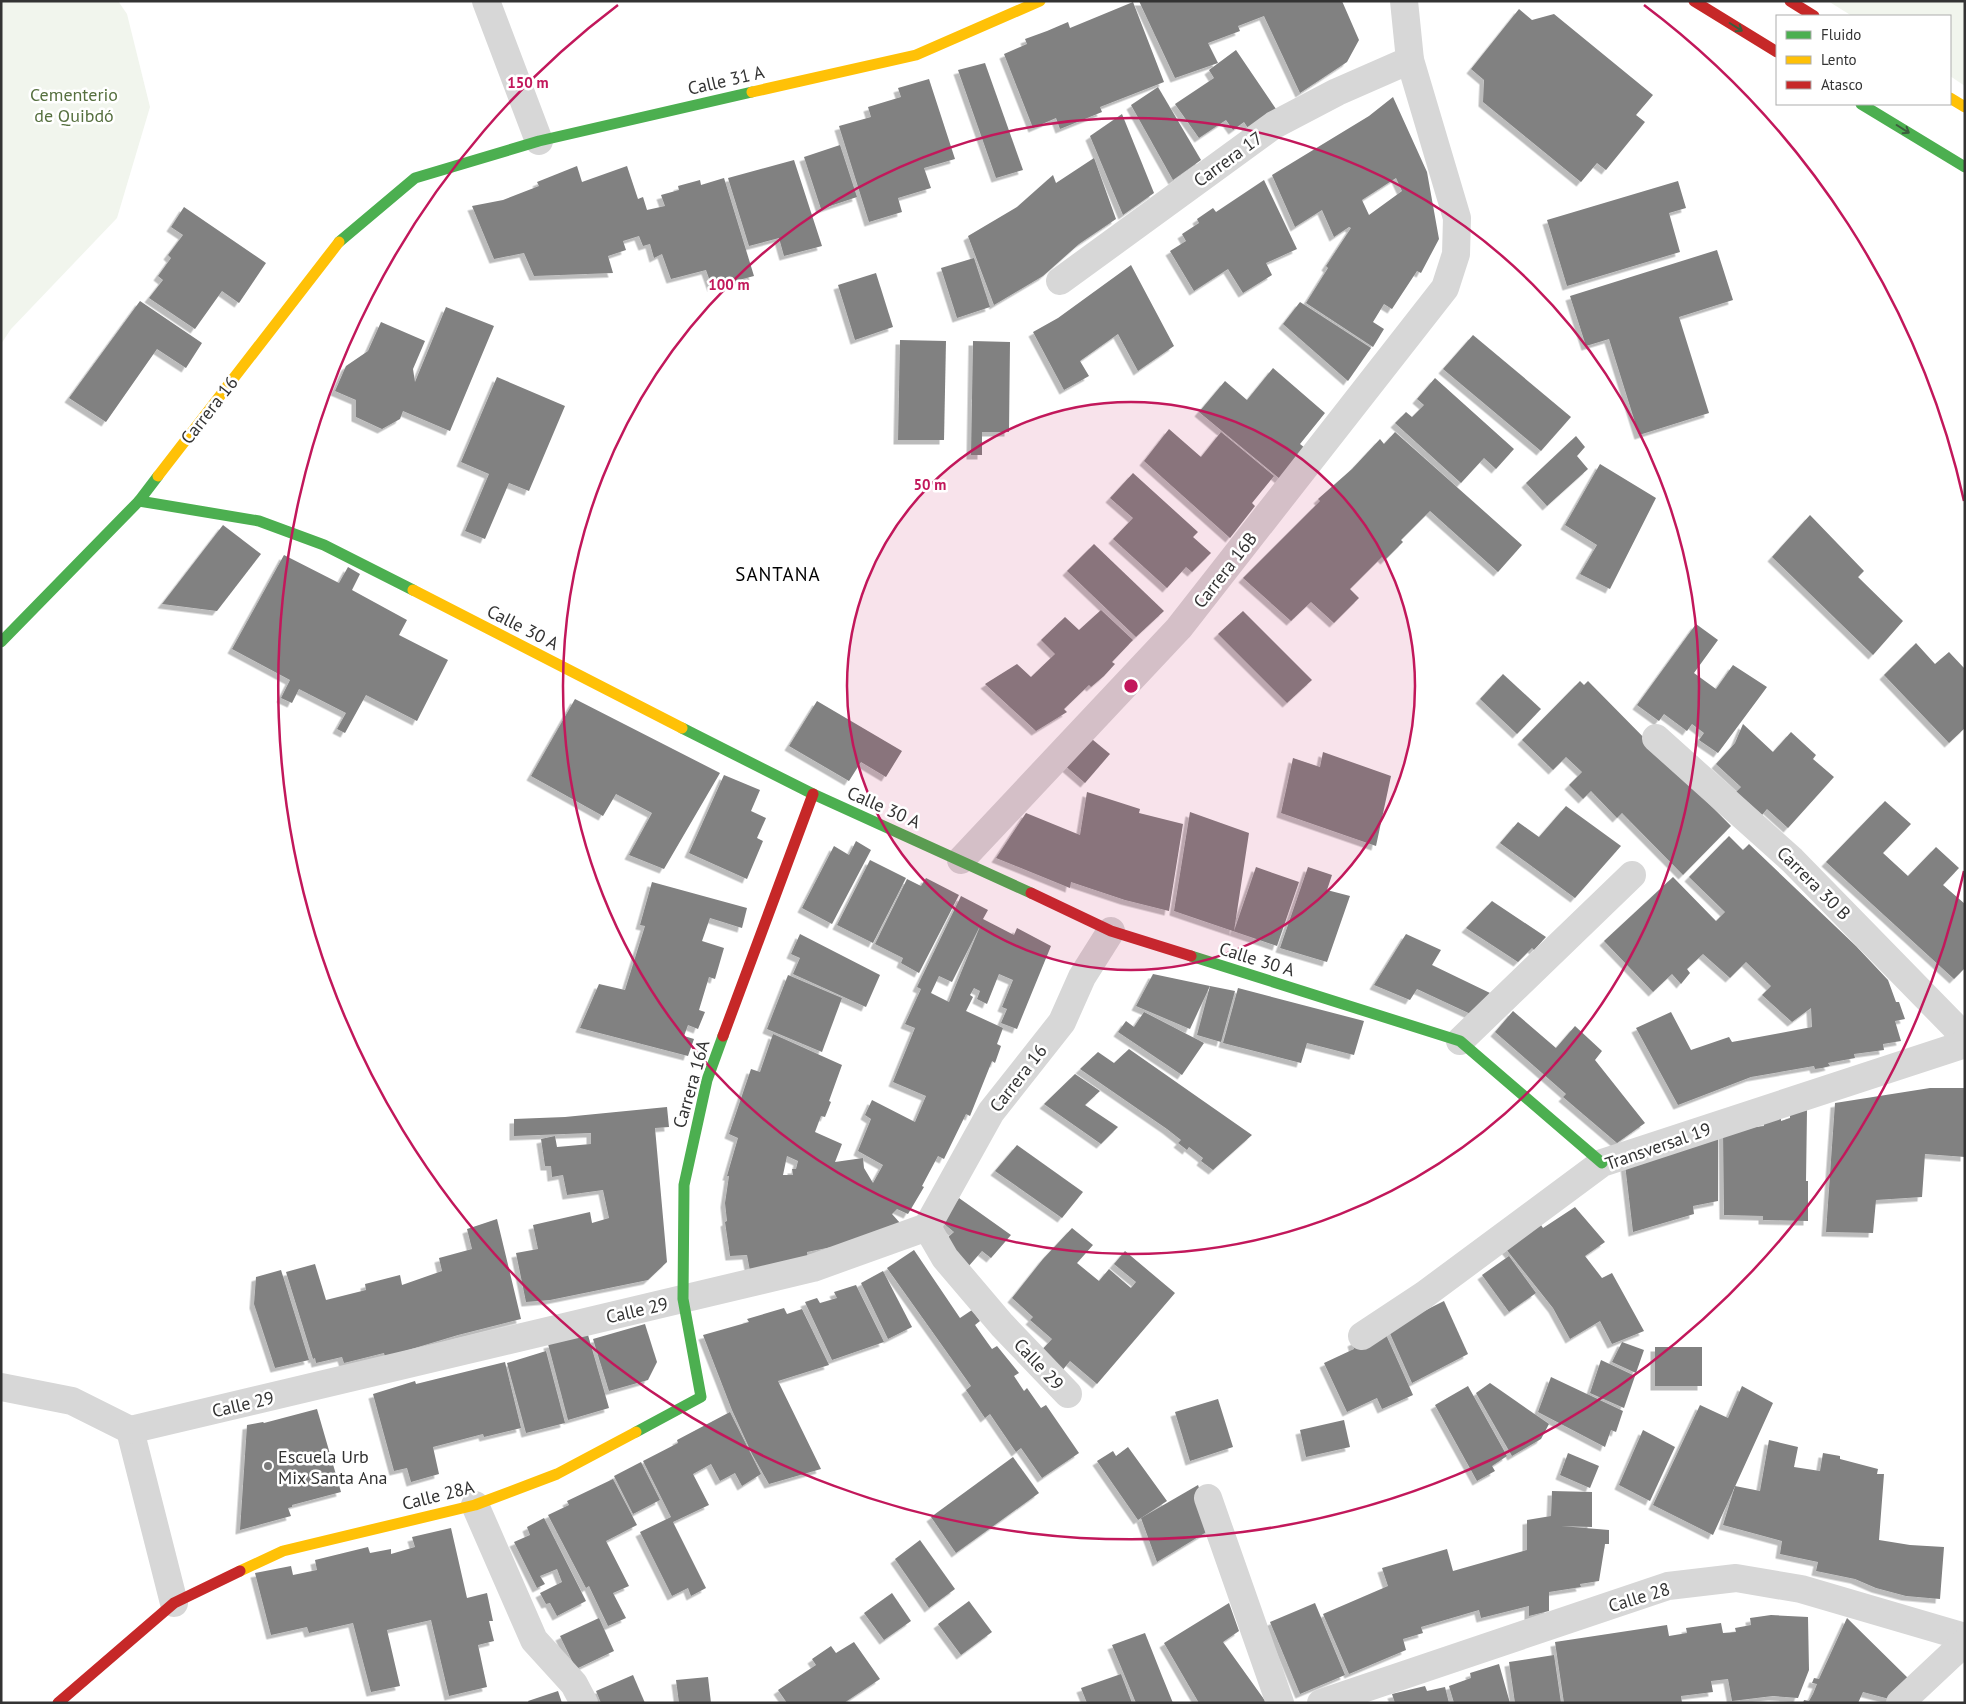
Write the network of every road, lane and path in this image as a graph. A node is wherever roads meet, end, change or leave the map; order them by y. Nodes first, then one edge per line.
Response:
1 (486, 1) edge
2 (1040, 1) edge
3 (1404, 1) edge
4 (1694, 1) edge
5 (1790, 1) edge
6 (1812, 15) edge
7 (1776, 51) edge
8 (1410, 60) junction
9 (1951, 99) edge
10 (1863, 105) edge
11 (1965, 107) edge
12 (539, 141) junction
13 (1965, 167) edge
14 (415, 178) joint
15 (1060, 282) dead end
16 (138, 501) junction
17 (1, 642) edge
18 (1656, 738) dead end
19 (813, 794) junction
20 (961, 860) junction
21 (1632, 875) dead end
22 (1111, 931) junction
23 (1965, 1036) edge
24 (1460, 1041) junction
25 (1965, 1044) edge
26 (1602, 1163) junction
27 (927, 1227) junction
28 (683, 1299) junction
29 (1362, 1336) dead end
30 (1, 1387) edge
31 (1068, 1394) dead end
32 (701, 1397) joint
33 (130, 1430) junction
34 (1208, 1498) dead end
35 (475, 1505) junction
36 (174, 1603) junction
37 (1965, 1637) edge
38 (1965, 1642) edge
39 (58, 1703) edge
40 (584, 1703) edge
41 (1280, 1703) edge
42 (1321, 1703) edge
43 (1900, 1703) edge

1 - 12 street
2 - 12 street, Calle 31 A
3 - 8 street, Carrera 16B
4 -> 7 street
5 - 6 street
8 - 15 street, Carrera 17
8 - 20 street, Carrera 16B
9 - 11 street
10 -> 13 street
12 - 14 street, Calle 31 A
14 - 16 street, Carrera 16
16 - 17 street, Carrera 16
16 - 19 street, Calle 30 A
18 - 23 street, Carrera 30 B
19 - 20 street, Calle 30 A
19 - 28 street, Carrera 16A
20 - 22 street, Calle 30 A
21 - 24 street
22 - 24 street, Calle 30 A
22 - 27 street, Carrera 16
24 - 26 street, Calle 30 A
25 - 26 street, Transversal 19
26 - 29 street, Transversal 19
27 - 28 street, Calle 29
27 - 31 street, Calle 29
28 - 32 street, Carrera 16A
28 - 33 street, Calle 29
30 - 33 street
32 - 35 street, Calle 28A
33 - 36 street
34 - 41 street
35 - 36 street, Calle 28A
35 - 40 street
36 - 39 street, Calle 28A
37 - 42 street, Calle 28
38 - 43 street

